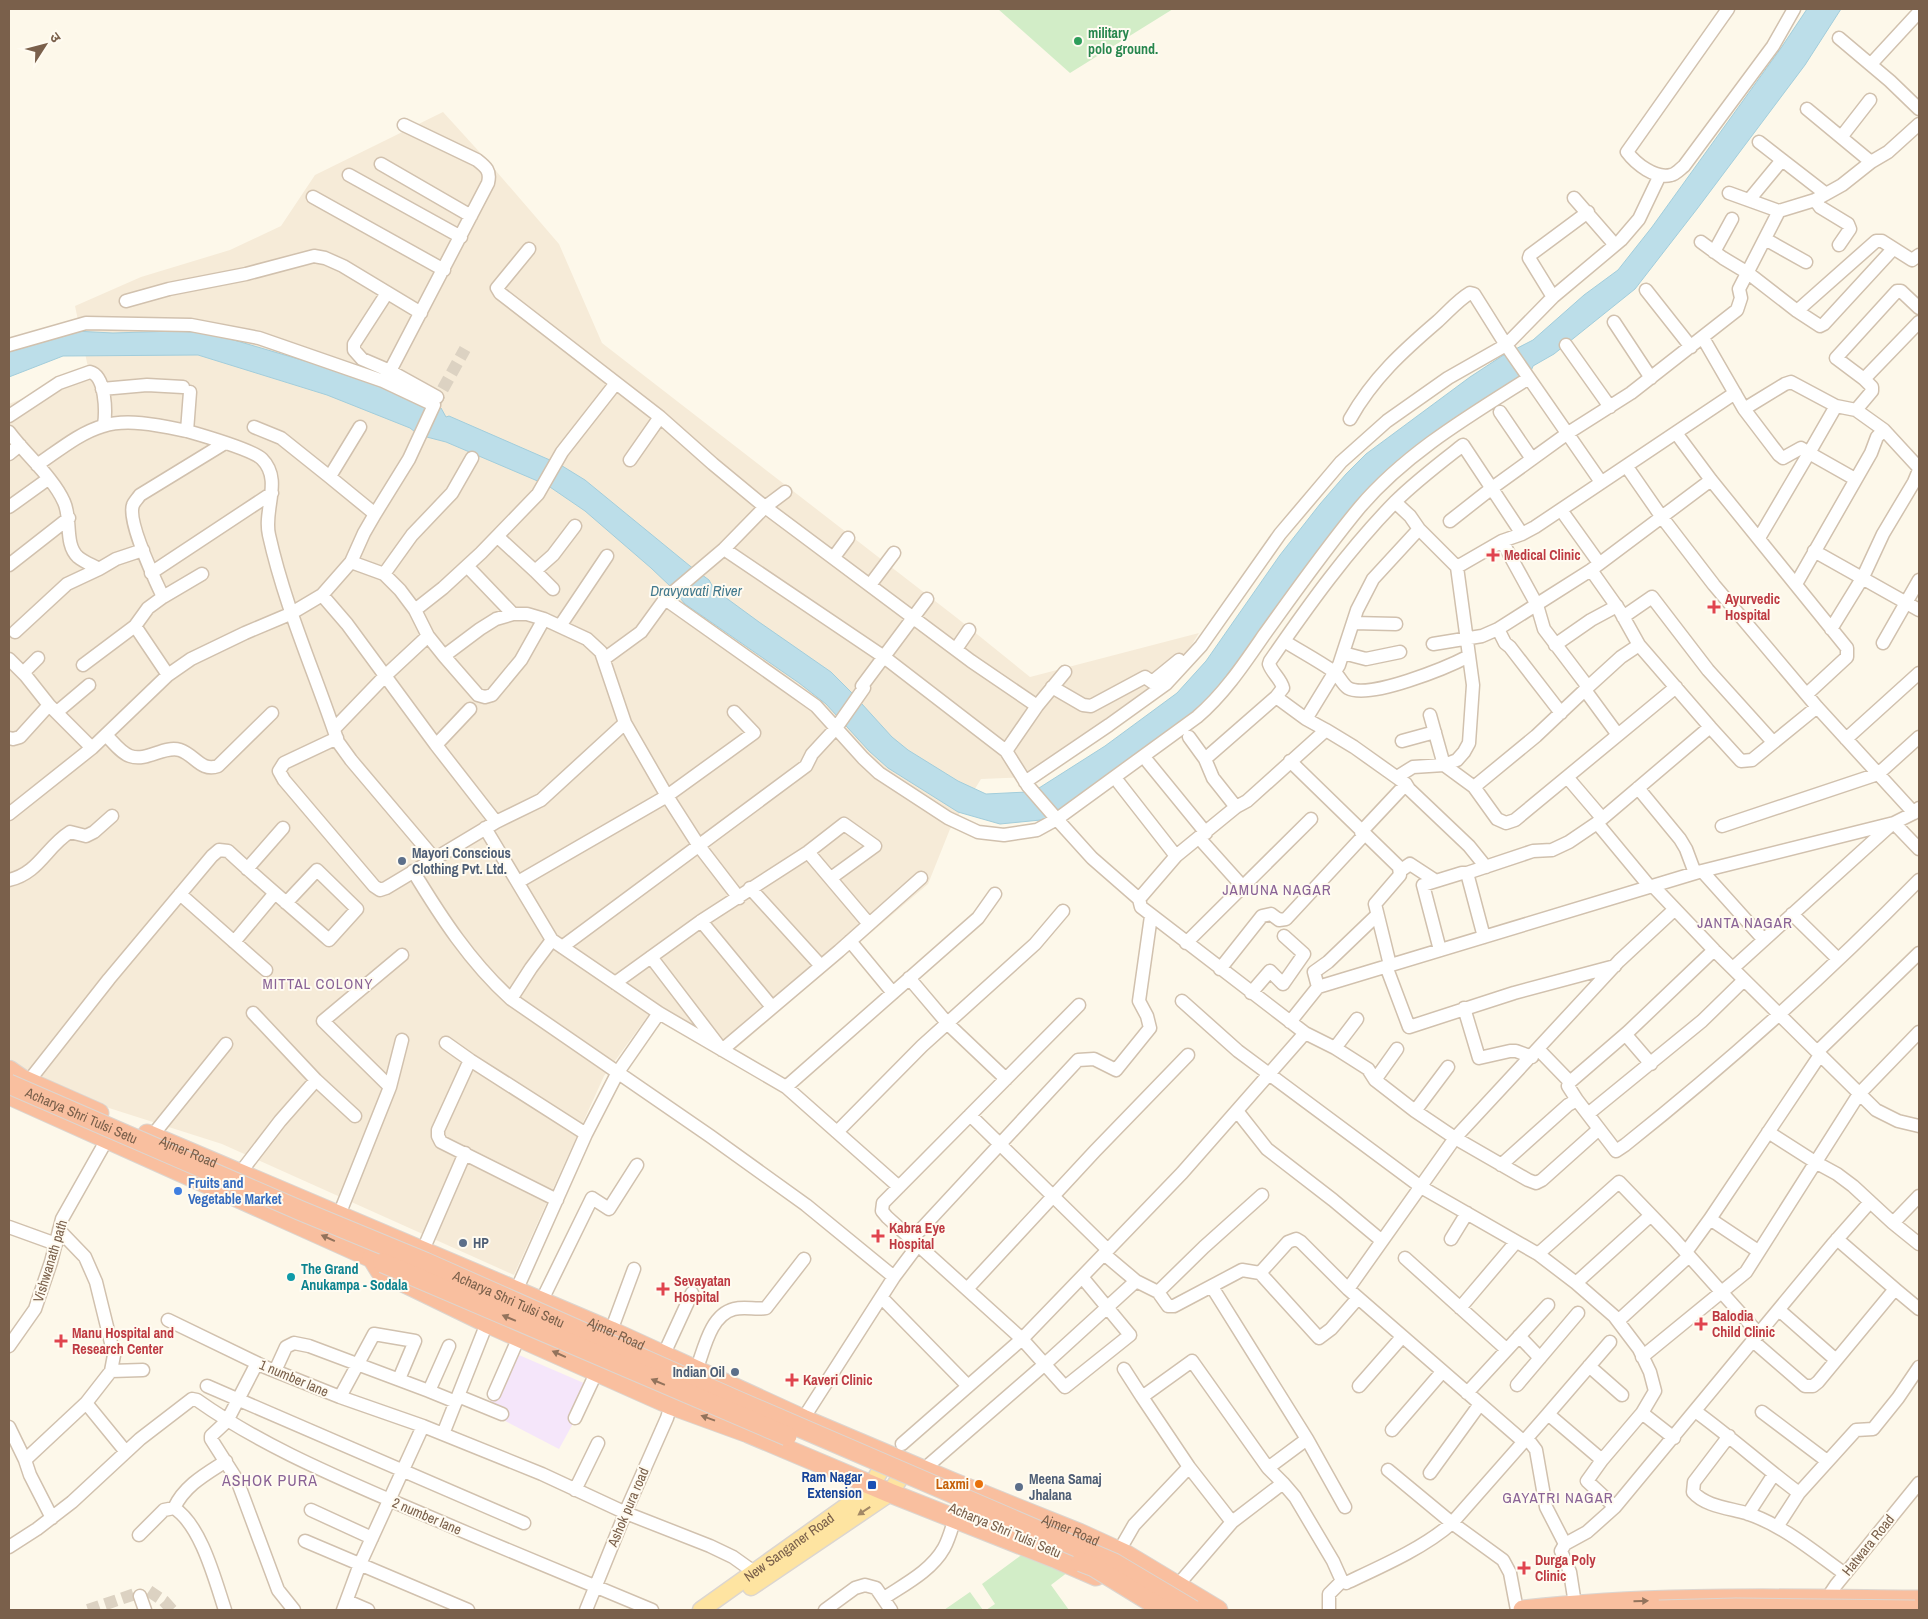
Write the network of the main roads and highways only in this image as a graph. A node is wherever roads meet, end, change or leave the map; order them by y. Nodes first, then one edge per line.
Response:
1 (9, 1070) edge
2 (9, 1084) edge
3 (9, 1095) edge
4 (378, 1261) junction
5 (895, 1449) junction
6 (916, 1467) junction
7 (872, 1485) junction
8 (890, 1493) junction
9 (1919, 1600) edge
10 (1824, 1605) edge
11 (700, 1610) edge
12 (718, 1610) edge
13 (1154, 1610) edge
14 (1164, 1610) edge
15 (1193, 1610) edge
16 (1218, 1610) edge
17 (1523, 1610) edge
18 (1659, 1610) edge
19 (1915, 1610) edge

1 - 5 highway, Ajmer Road
2 - 15 highway, Acharya Shri Tulsi Setu, bridge
4 -> 3 highway, Ajmer Road
7 -> 4 highway, Ajmer Road
14 -> 4 highway, Acharya Shri Tulsi Setu, bridge
5 - 6 highway, Ajmer Road
5 - 7 main road, New Sanganer Road
6 - 8 main road, New Sanganer Road
6 - 16 highway, Ajmer Road
7 - 8 highway, Ajmer Road
7 - 11 main road, New Sanganer Road
8 -> 12 main road, New Sanganer Road
8 - 13 highway, Ajmer Road
9 - 10 highway
17 -> 10 highway
18 - 19 highway, bridge

